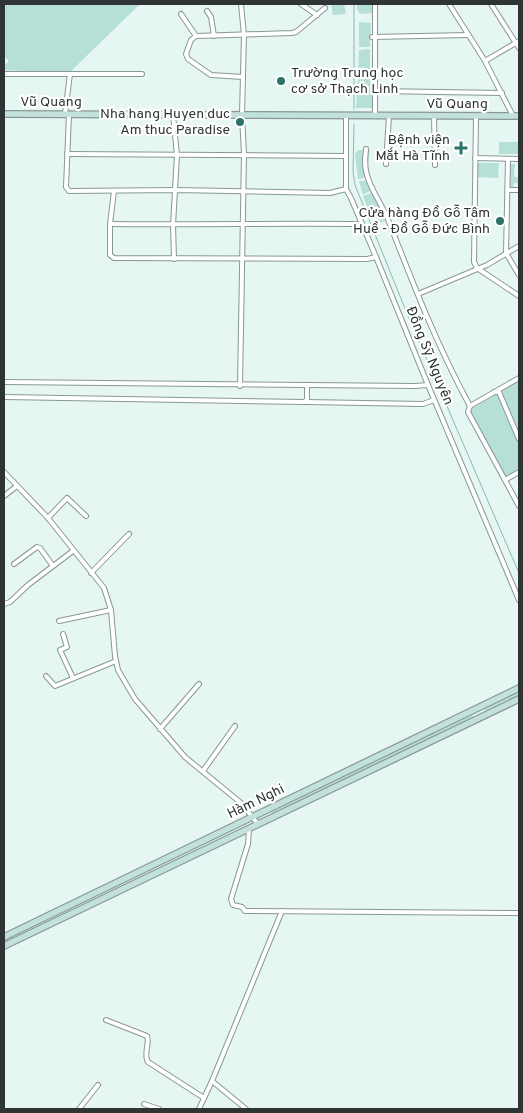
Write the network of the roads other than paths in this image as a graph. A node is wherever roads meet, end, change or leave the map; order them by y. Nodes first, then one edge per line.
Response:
1 (241, 4) edge
2 (301, 4) edge
3 (375, 4) edge
4 (449, 4) edge
5 (491, 4) edge
6 (325, 8) dead end
7 (207, 11) dead end
8 (181, 14) dead end
9 (317, 15) junction
10 (244, 35) junction
11 (468, 35) junction
12 (196, 36) junction
13 (214, 36) junction
14 (374, 36) junction
15 (518, 42) edge
16 (519, 48) edge
17 (485, 61) junction
18 (4, 74) edge
19 (70, 74) junction
20 (142, 74) dead end
21 (243, 77) junction
22 (376, 91) junction
23 (502, 93) junction
24 (4, 114) edge
25 (67, 114) junction
26 (172, 115) junction
27 (242, 115) junction
28 (346, 116) junction
29 (375, 116) junction
30 (389, 116) junction
31 (434, 116) junction
32 (476, 116) junction
33 (516, 116) edge
34 (366, 149) dead end
35 (67, 154) junction
36 (244, 154) junction
37 (177, 155) junction
38 (346, 156) junction
39 (475, 158) junction
40 (508, 159) junction
41 (519, 159) edge
42 (386, 164) dead end
43 (435, 165) dead end
44 (346, 189) junction
45 (176, 190) junction
46 (244, 190) junction
47 (508, 190) junction
48 (519, 190) edge
49 (114, 191) junction
50 (243, 223) junction
51 (110, 224) junction
52 (362, 224) junction
53 (173, 225) junction
54 (519, 246) edge
55 (506, 253) junction
56 (376, 257) junction
57 (174, 259) junction
58 (242, 259) junction
59 (477, 268) junction
60 (519, 275) edge
61 (418, 294) junction
62 (519, 296) edge
63 (519, 378) edge
64 (4, 382) edge
65 (428, 385) junction
66 (240, 386) junction
67 (306, 386) junction
68 (494, 392) junction
69 (4, 397) edge
70 (434, 400) junction
71 (304, 402) junction
72 (470, 408) junction
73 (519, 425) edge
74 (514, 428) junction
75 (519, 438) edge
76 (4, 472) edge
77 (519, 472) edge
78 (505, 480) junction
79 (17, 486) junction
80 (4, 496) edge
81 (519, 506) edge
82 (86, 516) dead end
83 (48, 518) junction
84 (129, 534) dead end
85 (73, 551) junction
86 (14, 564) dead end
87 (53, 566) junction
88 (91, 573) junction
89 (519, 600) edge
90 (4, 604) edge
91 (111, 610) junction
92 (60, 621) dead end
93 (63, 634) dead end
94 (116, 661) junction
95 (46, 676) dead end
96 (73, 678) junction
97 (199, 684) dead end
98 (519, 688) edge
99 (519, 699) edge
100 (235, 726) dead end
101 (160, 729) junction
102 (203, 771) junction
103 (254, 817) junction
104 (258, 824) junction
105 (249, 829) junction
106 (282, 911) junction
107 (519, 913) edge
108 (4, 937) edge
109 (4, 946) edge
110 (106, 1020) dead end
111 (212, 1081) junction
112 (98, 1085) dead end
113 (204, 1098) junction
114 (144, 1104) dead end
115 (80, 1109) edge
116 (159, 1109) edge
117 (199, 1109) edge
118 (246, 1109) edge

1 - 10 street
2 - 9 street
3 - 14 street
4 - 11 street
5 - 15 street
6 - 9 street
7 - 13 street
8 - 12 street
9 - 10 street
10 - 13 street
10 - 21 street
11 - 14 street
11 - 17 street
12 - 13 street
12 - 21 street
14 - 22 street
15 - 16 street
15 - 17 street
17 - 23 street
18 - 19 street
19 - 20 street
19 - 25 street
21 - 27 street
22 - 23 street
22 - 29 street
23 - 33 street
24 - 25 main road, Vũ Quang
25 - 26 main road, Vũ Quang
25 - 35 street
26 - 27 main road, Vũ Quang
26 - 37 street
27 - 28 main road, Vũ Quang
27 - 36 street
28 - 29 main road, Vũ Quang
28 - 38 street, Đồng Sỹ Nguyên
29 - 30 main road, Vũ Quang
30 - 31 main road, Vũ Quang
30 - 42 street
31 - 32 main road, Vũ Quang
31 - 43 street
32 - 33 main road, Vũ Quang
32 - 39 street
34 - 61 street
35 - 37 street
35 - 49 street
36 - 37 street
36 - 38 street
36 - 46 street
37 - 45 street
38 - 44 street, Đồng Sỹ Nguyên
39 - 40 street
39 - 59 street
40 - 41 street
40 - 47 street
44 - 46 street
44 - 52 street, Đồng Sỹ Nguyên
45 - 46 street
45 - 49 street
45 - 53 street
46 - 50 street
47 - 48 street
47 - 55 street
49 - 51 street
50 - 52 street
50 - 53 street
50 - 58 street
51 - 53 street
51 - 57 street
52 - 56 street, Đồng Sỹ Nguyên
53 - 57 street
54 - 55 street
55 - 59 street
55 - 60 street
56 - 58 street
56 - 65 street, Đồng Sỹ Nguyên
57 - 58 street
58 - 66 street
59 - 61 street
59 - 62 street
61 - 72 street
63 - 68 street
64 - 66 street
65 - 67 street
65 - 70 street, Đồng Sỹ Nguyên
66 - 67 street
67 - 71 street
68 - 72 street
68 - 74 street
69 - 71 street
70 - 71 street
70 - 89 street, Đồng Sỹ Nguyên
72 - 78 street
73 - 74 street
74 - 75 street
76 - 79 street
77 - 78 street
78 - 81 street
79 - 80 street
79 - 83 street
82 - 83 street
83 - 85 street
84 - 88 street
85 - 87 street
85 - 88 street
86 - 87 street
87 - 90 street
88 - 91 street
91 - 92 street
91 - 94 street
93 - 96 street
94 - 96 street
94 - 101 street
95 - 96 street
97 - 101 street
98 - 103 main road, Hàm Nghi
99 - 104 main road, Hàm Nghi
100 - 102 street
101 - 102 street
102 - 103 street
103 - 104 street
103 - 108 main road, Hàm Nghi
104 - 105 main road, Hàm Nghi
105 - 106 street
105 - 109 main road, Hàm Nghi
106 - 107 street
106 - 111 street
110 - 113 street
111 - 113 street
111 - 118 street
112 - 115 street
113 - 117 street
114 - 116 street

